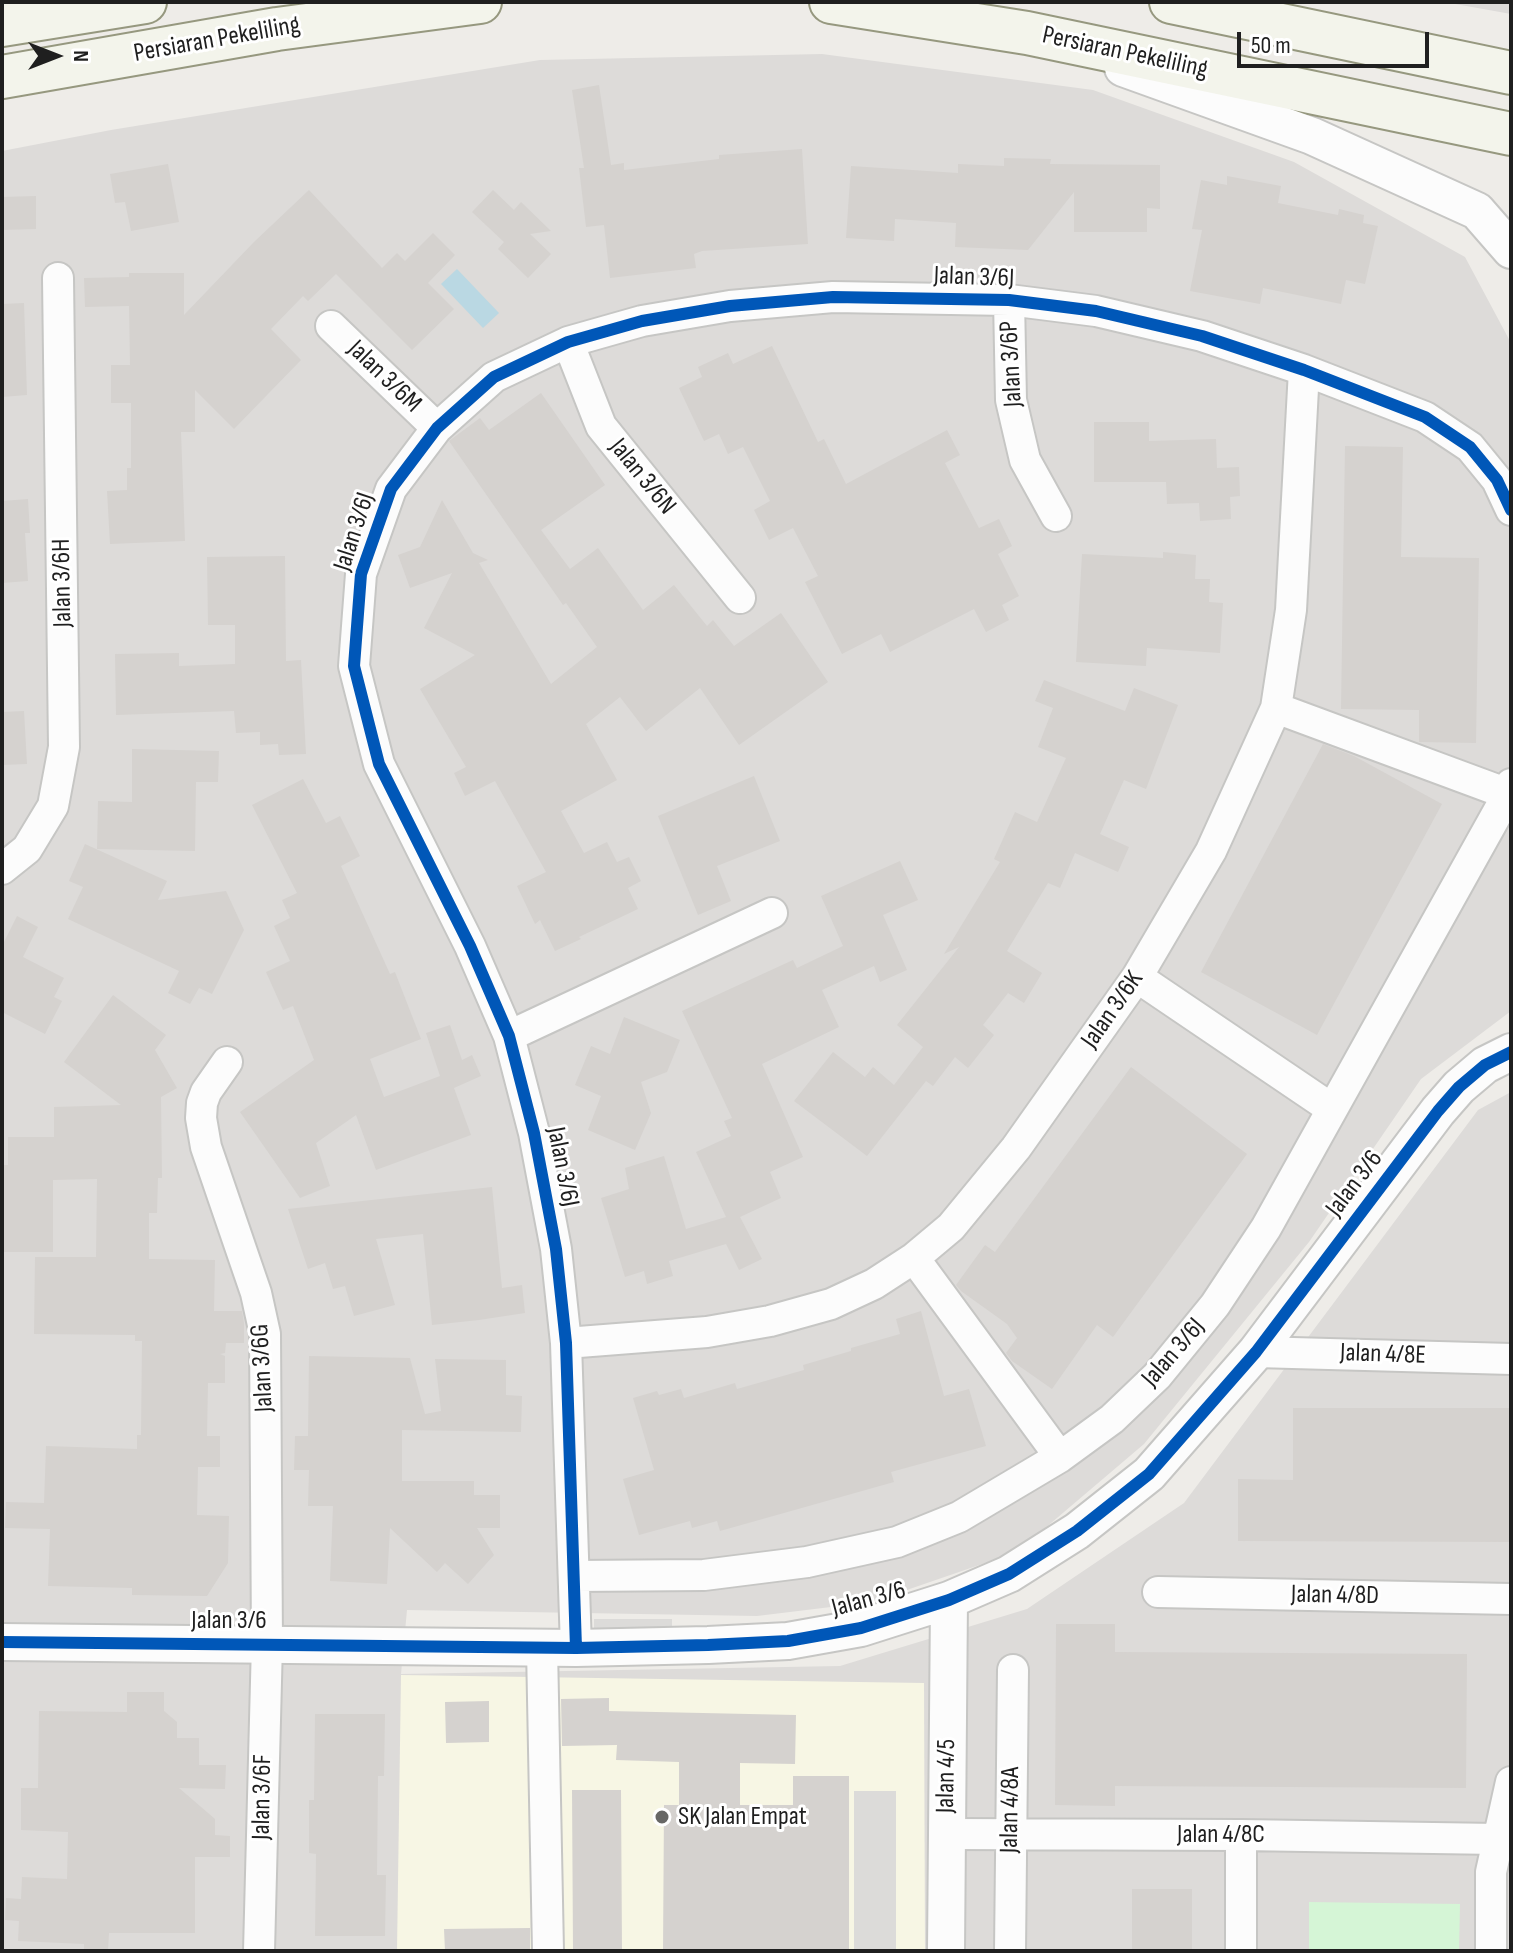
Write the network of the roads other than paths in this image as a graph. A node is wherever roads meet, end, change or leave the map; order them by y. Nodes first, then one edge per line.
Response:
1 (145, 2) edge
2 (480, 2) edge
3 (831, 2) edge
4 (1171, 2) edge
5 (2, 25) edge
6 (1027, 33) junction
7 (1511, 73) edge
8 (2, 77) edge
9 (1511, 134) edge
10 (1511, 250) edge
11 (58, 278) dead end
12 (1009, 300) junction
13 (331, 326) dead end
14 (568, 342) junction
15 (1304, 370) junction
16 (437, 428) junction
17 (1511, 510) edge
18 (1056, 516) dead end
19 (740, 598) dead end
20 (1276, 708) junction
21 (1510, 789) edge
22 (2, 869) edge
23 (772, 913) dead end
24 (1137, 977) junction
25 (509, 1036) junction
26 (1511, 1052) edge
27 (227, 1062) dead end
28 (1332, 1109) junction
29 (914, 1258) junction
30 (566, 1343) junction
31 (1256, 1352) junction
32 (1511, 1359) edge
33 (1060, 1457) junction
34 (575, 1576) junction
35 (1158, 1592) dead end
36 (1511, 1599) edge
37 (949, 1600) junction
38 (2, 1642) edge
39 (267, 1643) junction
40 (559, 1648) junction
41 (1013, 1670) dead end
42 (1511, 1782) edge
43 (946, 1834) junction
44 (1011, 1834) junction
45 (1241, 1835) junction
46 (1497, 1839) junction
47 (259, 1951) edge
48 (548, 1951) edge
49 (946, 1951) edge
50 (1010, 1951) edge
51 (1241, 1951) edge
52 (1491, 1951) edge

1 - 5 main road, Persiaran Pekeliling
2 - 8 main road, Persiaran Pekeliling
3 - 6 main road, Persiaran Pekeliling
4 - 7 main road
6 - 9 main road, Persiaran Pekeliling
6 - 10 street
11 - 22 street, Jalan 3/6H
12 - 14 street, Jalan 3/6J
12 - 15 street, Jalan 3/6J
12 - 18 street, Jalan 3/6P
13 - 16 street, Jalan 3/6M
14 - 16 street, Jalan 3/6J
14 - 19 street, Jalan 3/6N
15 - 17 street, Jalan 3/6J
15 - 20 street, Jalan 3/6K
16 - 25 street, Jalan 3/6J
20 - 21 street
20 - 24 street, Jalan 3/6K
21 - 28 street, Jalan 3/6J
23 - 25 street
24 - 28 street
24 - 29 street, Jalan 3/6K
25 - 30 street, Jalan 3/6J
26 - 31 street, Jalan 3/6
27 - 39 street, Jalan 3/6G
28 - 33 street, Jalan 3/6J
29 - 30 street, Jalan 3/6K
29 - 33 street
30 - 34 street, Jalan 3/6J
31 - 32 street, Jalan 4/8E
31 - 37 street, Jalan 3/6
33 - 34 street, Jalan 3/6J
34 - 40 street, Jalan 3/6J
35 - 36 street, Jalan 4/8D
37 - 40 street, Jalan 3/6
37 - 43 street, Jalan 4/5
38 - 39 street, Jalan 3/6
39 - 40 street, Jalan 3/6
39 - 47 street, Jalan 3/6F
40 - 48 street, Jalan 3/6J
41 - 44 street, Jalan 4/8A
42 - 46 street
43 - 44 street, Jalan 4/8C
43 - 49 street, Jalan 4/5
44 - 45 street, Jalan 4/8C
44 - 50 street, Jalan 4/8A
45 - 46 street, Jalan 4/8C
45 - 51 street
46 - 52 street

